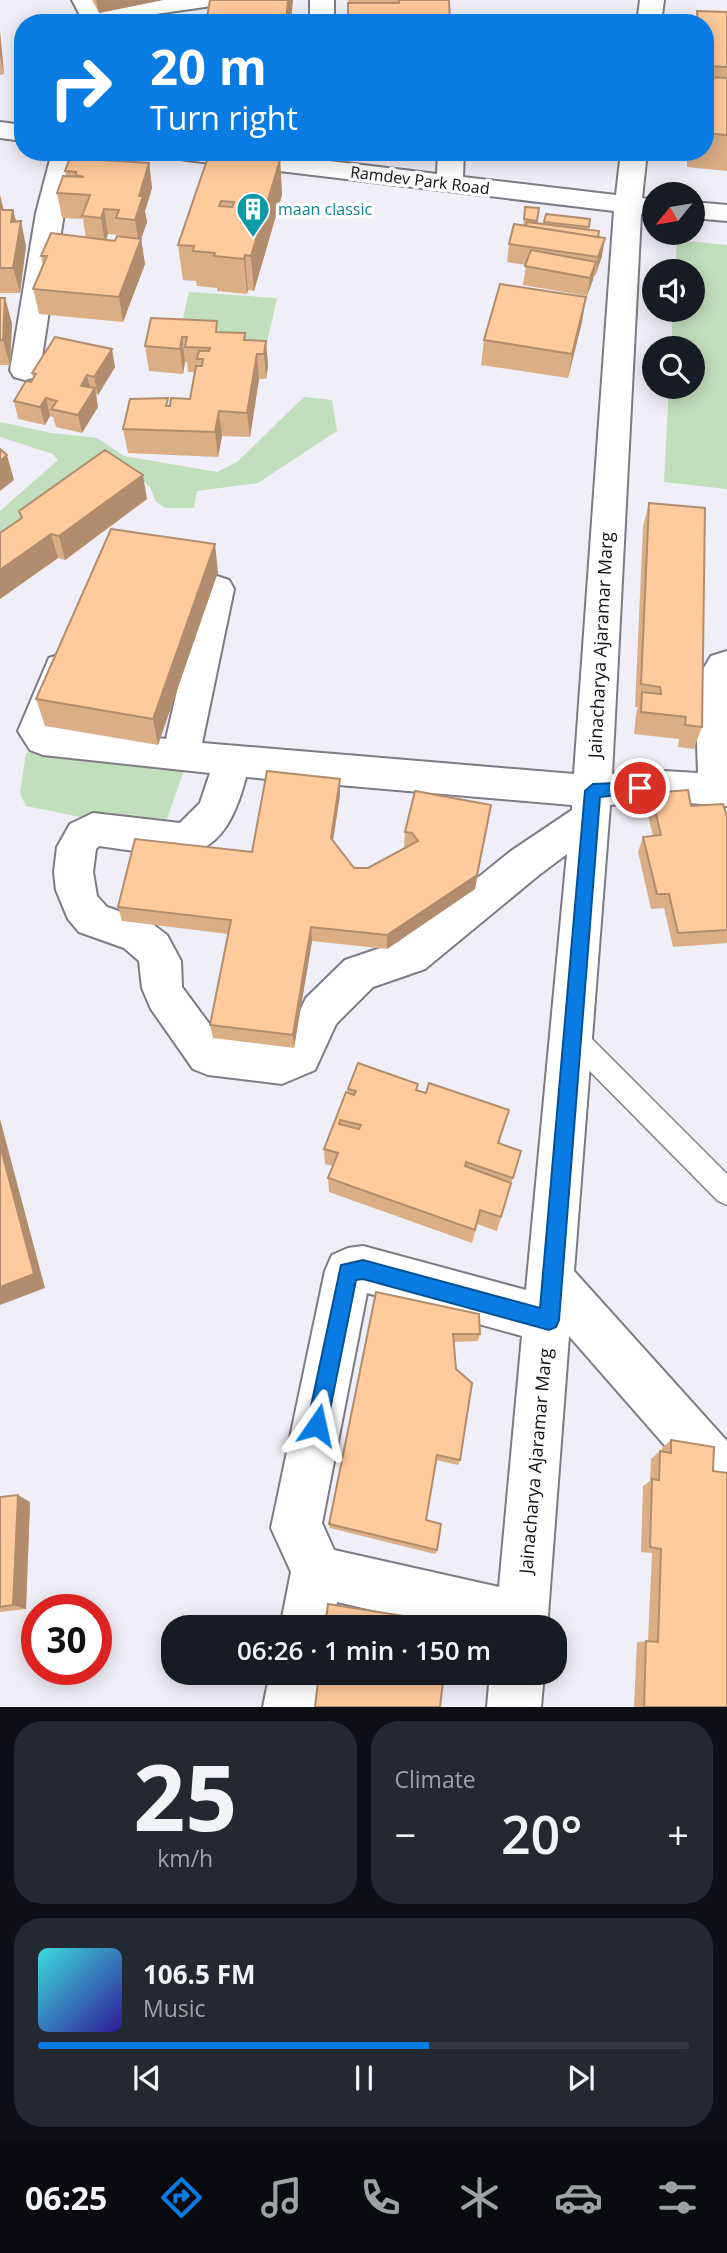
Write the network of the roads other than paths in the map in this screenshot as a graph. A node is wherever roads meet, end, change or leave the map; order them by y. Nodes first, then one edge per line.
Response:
1 (205, 0) edge
2 (106, 14) edge
3 (63, 161) edge
4 (318, 161) edge
5 (451, 161) edge
6 (635, 161) edge
7 (450, 184) junction
8 (641, 206) edge
9 (705, 211) edge
10 (727, 213) edge
11 (25, 370) dead end
12 (217, 589) dead end
13 (72, 642) edge
14 (727, 665) edge
15 (181, 756) junction
16 (232, 760) junction
17 (722, 790) edge
18 (590, 805) junction
19 (573, 1037) junction
20 (727, 1192) edge
21 (550, 1301) junction
22 (727, 1478) edge
23 (317, 1572) junction
24 (309, 1615) edge
25 (489, 1615) edge
26 (522, 1615) edge
27 (295, 1685) edge
28 (516, 1685) edge
29 (290, 1707) edge
30 (514, 1707) edge

1 - 2 street
3 - 11 street
4 - 7 street, Ramdev Park Road
5 - 7 street
6 - 8 street, Jainacharya Ajaramar Marg
7 - 8 street, Ramdev Park Road
8 - 18 street, Jainacharya Ajaramar Marg
9 - 10 street
12 - 15 street
13 - 15 street
14 - 17 street
15 - 16 street
16 - 18 street
16 - 18 street
17 - 18 street
18 - 19 street, Jainacharya Ajaramar Marg
19 - 20 lane
19 - 21 street, Jainacharya Ajaramar Marg
21 - 22 street
21 - 23 street
21 - 26 street, Jainacharya Ajaramar Marg
23 - 24 street
23 - 25 street
27 - 29 street
28 - 30 street

